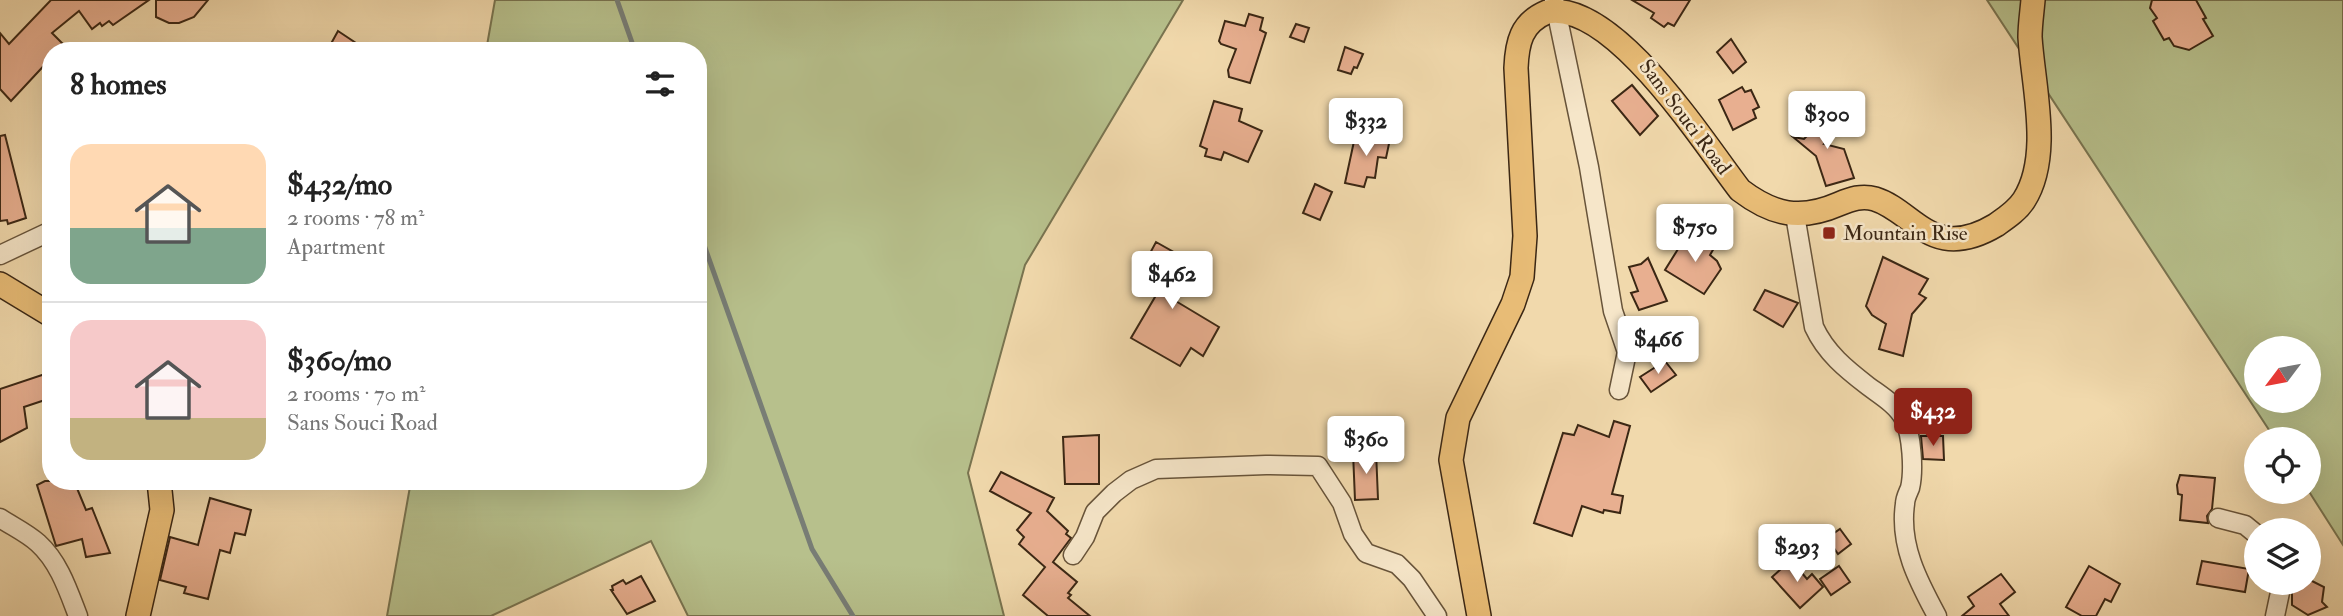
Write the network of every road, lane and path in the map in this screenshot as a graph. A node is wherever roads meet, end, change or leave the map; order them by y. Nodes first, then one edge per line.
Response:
1 (2033, 0) edge
2 (1555, 4) edge
3 (1795, 215) junction
4 (42, 234) edge
5 (0, 255) edge
6 (0, 284) edge
7 (42, 310) edge
8 (1619, 390) dead end
9 (160, 490) edge
10 (0, 518) edge
11 (2218, 518) dead end
12 (2244, 525) edge
13 (1073, 555) dead end
14 (2280, 595) edge
15 (78, 616) edge
16 (138, 616) edge
17 (1437, 616) edge
18 (1479, 616) edge
19 (1937, 616) edge
20 (2275, 616) edge

1 - 3 main road, Sans Souci Road
2 - 3 main road, Sans Souci Road
2 - 8 street
2 - 18 main road
3 - 19 street
4 - 5 street
6 - 7 main road
9 - 16 main road
10 - 15 street
11 - 12 street
13 - 17 street
14 - 20 street

